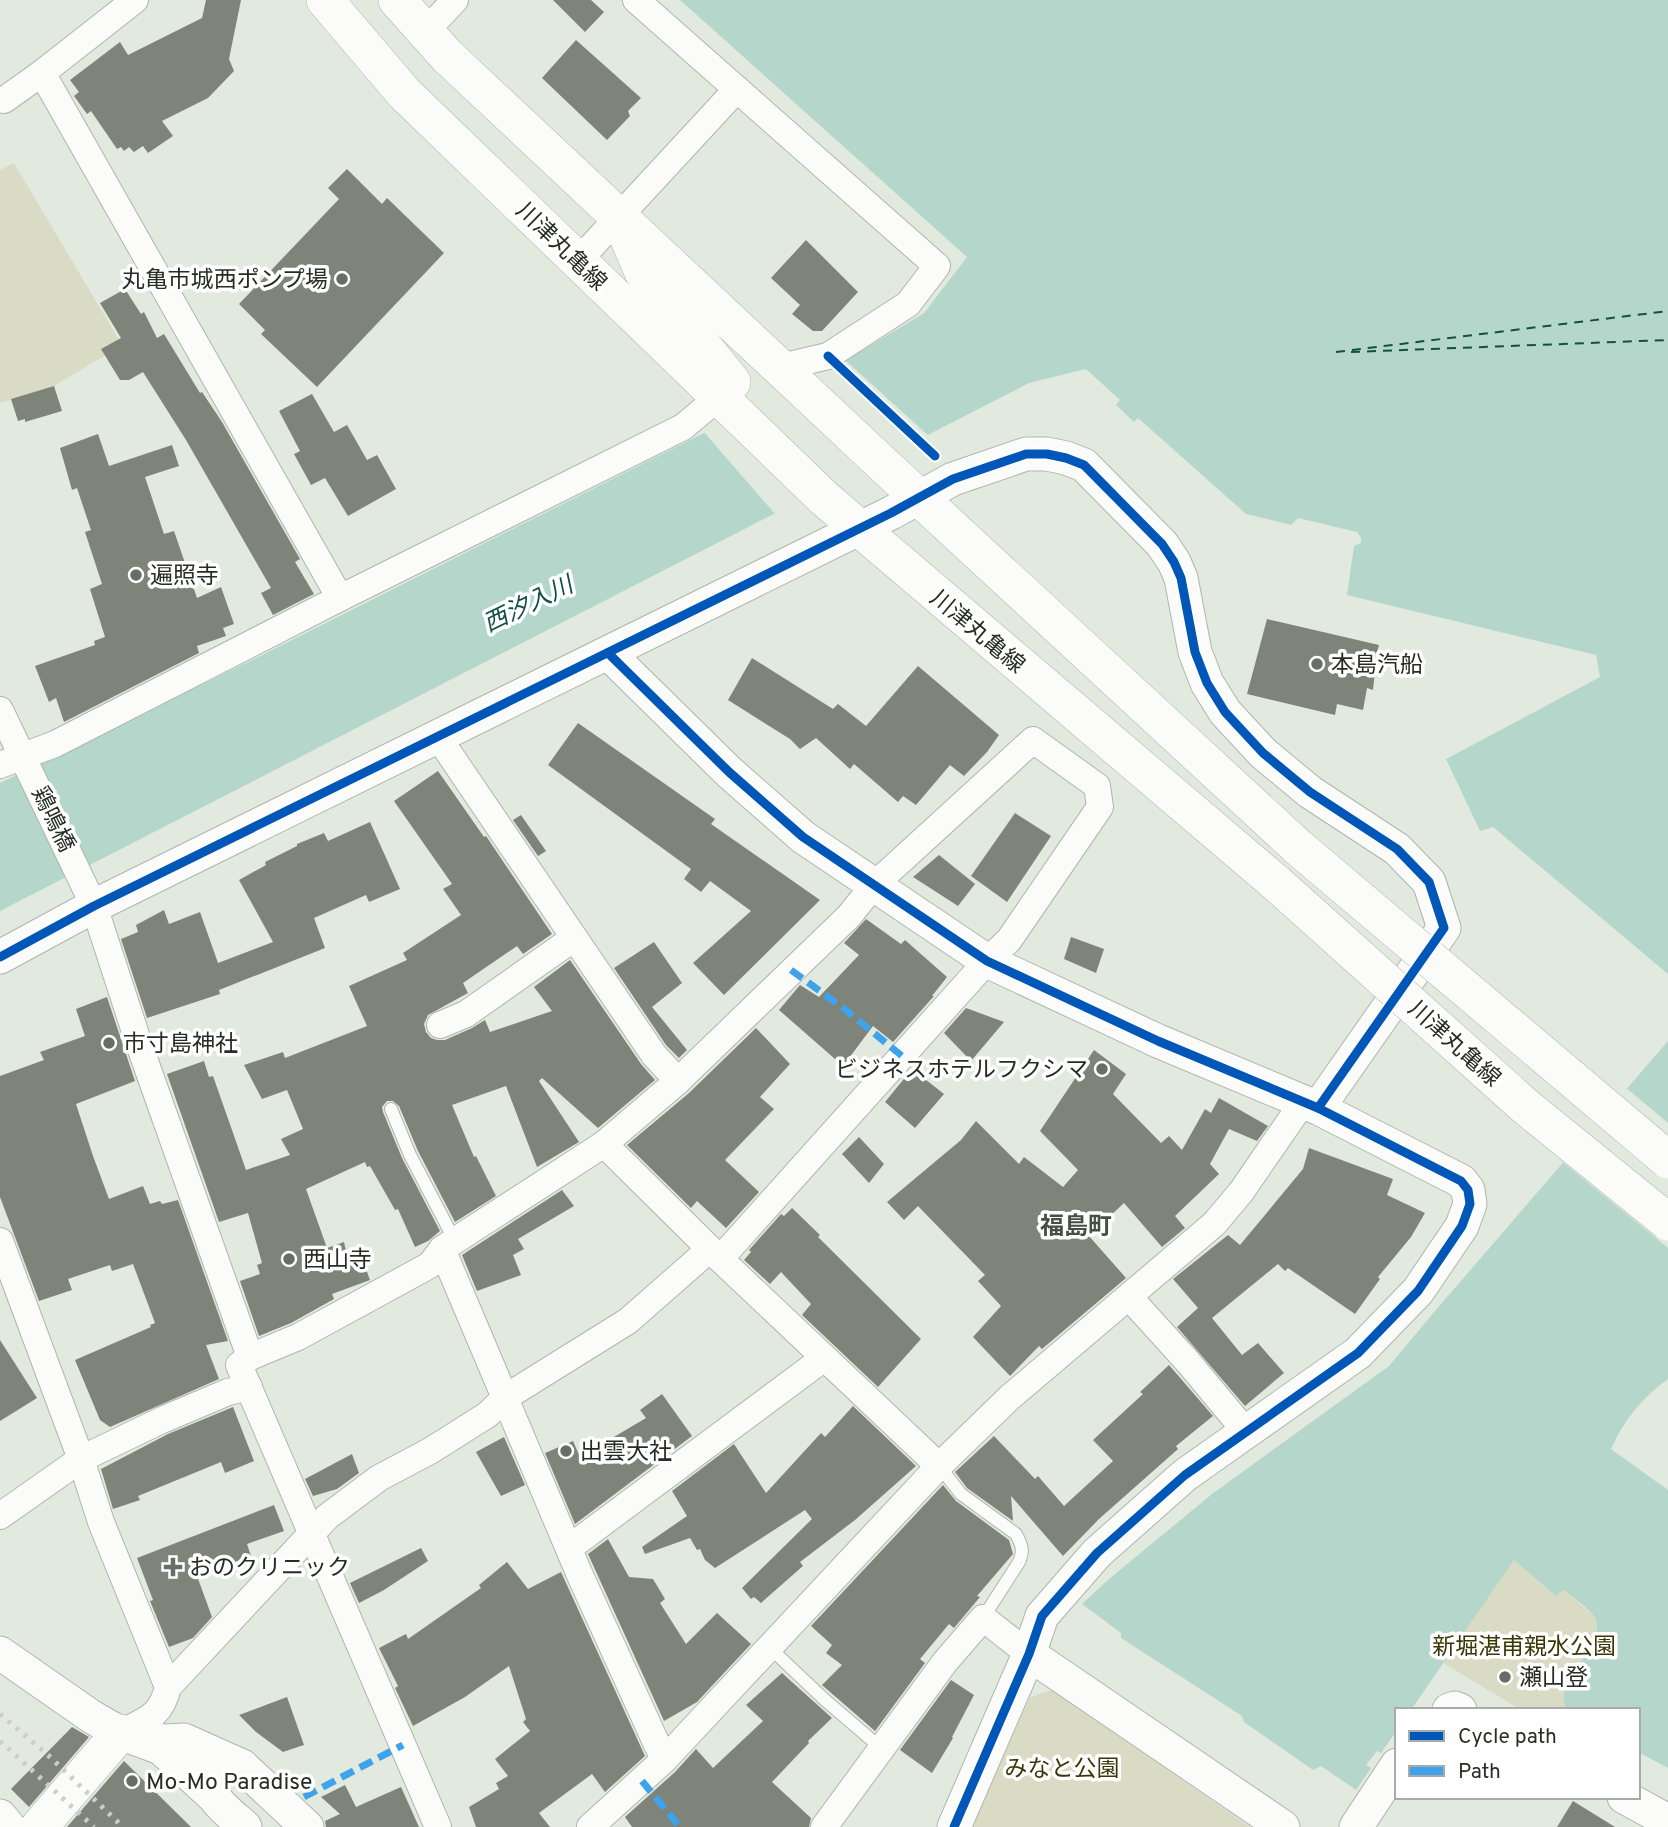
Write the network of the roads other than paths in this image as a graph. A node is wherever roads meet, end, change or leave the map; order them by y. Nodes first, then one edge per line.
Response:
1 (135, 0) edge
2 (326, 0) edge
3 (397, 0) edge
4 (455, 0) edge
5 (636, 0) edge
6 (425, 32) junction
7 (42, 73) junction
8 (737, 89) junction
9 (4, 100) dead end
10 (620, 216) junction
11 (578, 261) junction
12 (791, 377) junction
13 (729, 398) junction
14 (921, 497) junction
15 (848, 510) junction
16 (340, 598) junction
17 (608, 653) junction
18 (0, 710) edge
19 (438, 737) junction
20 (12, 761) edge
21 (873, 886) junction
22 (89, 894) junction
23 (574, 938) junction
24 (0, 957) edge
25 (987, 961) junction
26 (440, 1025) dead end
27 (678, 1081) junction
28 (1311, 1105) junction
29 (391, 1109) dead end
30 (604, 1144) junction
31 (1668, 1160) edge
32 (1668, 1222) edge
33 (0, 1241) edge
34 (448, 1245) junction
35 (715, 1254) junction
36 (8, 1285) edge
37 (1129, 1297) junction
38 (250, 1357) junction
39 (824, 1358) junction
40 (248, 1387) junction
41 (506, 1397) junction
42 (1247, 1433) junction
43 (81, 1459) junction
44 (939, 1466) junction
45 (0, 1516) edge
46 (312, 1533) junction
47 (569, 1548) junction
48 (983, 1618) junction
49 (770, 1647) junction
50 (0, 1653) edge
51 (1029, 1654) junction
52 (168, 1687) junction
53 (120, 1733) junction
54 (881, 1748) junction
55 (664, 1760) junction
56 (242, 1766) junction
57 (1395, 1768) edge
58 (211, 1794) junction
59 (1628, 1799) edge
60 (0, 1816) edge
61 (1668, 1821) edge
62 (9, 1827) edge
63 (39, 1827) edge
64 (245, 1827) edge
65 (307, 1827) edge
66 (438, 1827) edge
67 (590, 1827) edge
68 (824, 1827) edge
69 (954, 1827) edge
70 (1283, 1827) edge
71 (1356, 1827) edge

1 - 7 street
2 - 11 main road, 川津丸亀線
3 - 6 main road, 川津丸亀線
4 - 6 street
5 - 8 street
6 - 10 main road, 川津丸亀線
7 - 9 street
7 - 16 street
8 - 10 street
8 - 12 street
10 - 11 street
10 - 12 main road, 川津丸亀線
10 - 13 main road
11 - 13 main road, 川津丸亀線
12 - 14 main road, 川津丸亀線
13 - 15 main road, 川津丸亀線
13 - 16 street
14 - 15 street
14 - 28 street
14 - 31 main road, 川津丸亀線, bridge
15 - 17 street
15 - 32 main road, 川津丸亀線, bridge
16 - 20 street
17 - 19 street
17 - 21 street
18 - 20 street, 鶏鳴橋
19 - 22 street
19 - 23 street
20 - 22 street, 鶏鳴橋
21 - 25 street
21 - 25 street
21 - 27 street
22 - 24 street
22 - 38 street, 鶏鳴橋
23 - 26 street
23 - 27 street
25 - 28 street
25 - 35 street
27 - 30 street
28 - 37 street
28 - 42 street
29 - 34 lane
30 - 34 street
30 - 35 street
33 - 36 street
34 - 38 street
34 - 41 street
35 - 39 street
35 - 41 street
36 - 43 street
37 - 42 street
37 - 44 street
38 - 40 street
39 - 44 street
39 - 47 street
40 - 43 street
40 - 46 street
41 - 46 street
41 - 47 street
42 - 51 street
43 - 45 street
43 - 52 street
44 - 48 lane
44 - 49 street
46 - 52 street
46 - 66 street
47 - 55 street
48 - 51 street
48 - 54 street
49 - 54 lane
49 - 55 street
50 - 53 street
51 - 69 street
51 - 70 street
52 - 53 street
53 - 56 street
53 - 58 street
53 - 63 main road
54 - 68 street
55 - 67 street
56 - 58 street
56 - 65 street
57 - 71 street
58 - 64 street
59 - 61 street
60 - 62 street

